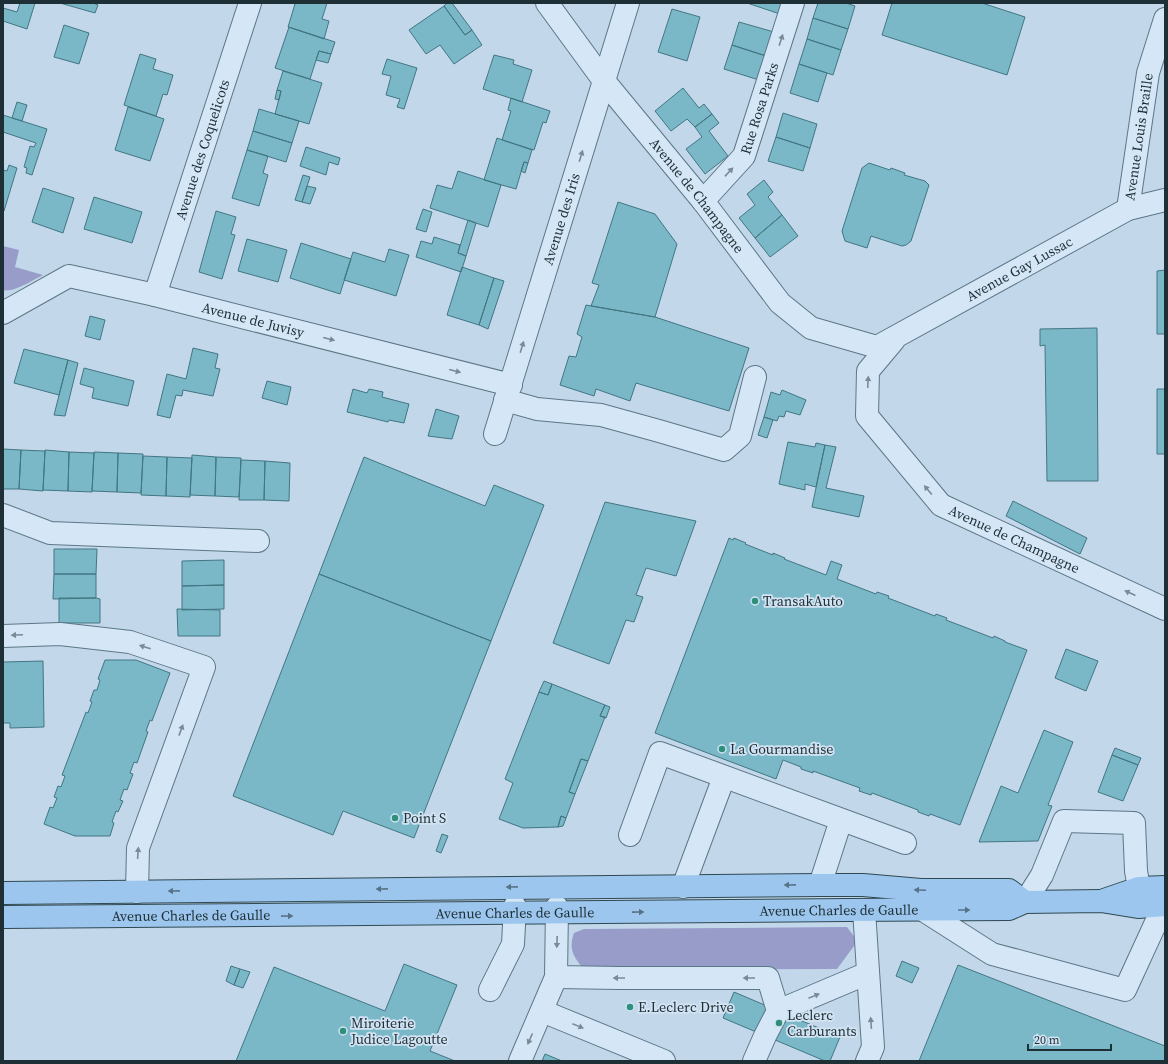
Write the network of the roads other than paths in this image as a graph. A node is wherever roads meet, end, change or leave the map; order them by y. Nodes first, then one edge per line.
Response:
1 (250, 3) edge
2 (547, 3) edge
3 (628, 3) edge
4 (793, 3) edge
5 (1165, 19) edge
6 (604, 81) junction
7 (1165, 200) edge
8 (703, 201) junction
9 (1128, 209) junction
10 (156, 295) junction
11 (3, 313) edge
12 (897, 336) junction
13 (877, 348) joint
14 (756, 377) dead end
15 (508, 392) junction
16 (495, 434) dead end
17 (3, 515) edge
18 (258, 541) dead end
19 (1165, 609) edge
20 (3, 636) edge
21 (724, 777) junction
22 (841, 820) junction
23 (630, 835) dead end
24 (905, 843) dead end
25 (820, 885) junction
26 (673, 887) junction
27 (1139, 888) junction
28 (295, 890) junction
29 (105, 892) junction
30 (137, 892) junction
31 (3, 893) edge
32 (1165, 899) edge
33 (1101, 901) junction
34 (1025, 902) junction
35 (3, 905) edge
36 (561, 907) junction
37 (515, 910) junction
38 (864, 910) junction
39 (923, 910) junction
40 (206, 916) junction
41 (3, 917) edge
42 (868, 974) junction
43 (556, 977) junction
44 (490, 990) dead end
45 (542, 1011) junction
46 (778, 1011) junction
47 (520, 1061) edge
48 (664, 1061) edge
49 (754, 1061) edge
50 (867, 1061) edge

1 - 10 street, Avenue des Coquelicots
2 - 6 street, Avenue de Champagne
3 - 6 street, Avenue des Iris
8 -> 4 street, Rue Rosa Parks
5 - 9 street, Avenue Louis Braille
6 - 8 street, Avenue de Champagne
15 -> 6 street, Avenue des Iris
7 - 9 street, Avenue Gay Lussac
8 - 13 street, Avenue de Champagne
9 - 12 street, Avenue Gay Lussac
10 - 11 street, Avenue de Juvisy
10 -> 15 street, Avenue de Juvisy
12 - 13 street, Avenue Gay Lussac
19 -> 12 street, Avenue de Champagne
14 - 15 street, Avenue de Juvisy
15 - 16 street, Avenue des Iris
17 - 18 street
30 -> 20 street
21 - 22 street
21 - 23 street
21 - 26 street
22 - 24 street
22 - 25 street
25 -> 26 main road, Avenue Charles de Gaulle
34 -> 25 main road, Avenue Charles de Gaulle
26 -> 28 main road, Avenue Charles de Gaulle
26 - 36 main road
27 - 32 main road, Avenue Charles de Gaulle
27 - 33 main road, Avenue Charles de Gaulle
27 - 34 street
28 -> 30 main road, Avenue Charles de Gaulle
28 - 40 main road
29 - 30 main road, Avenue Charles de Gaulle
29 - 31 main road, Avenue Charles de Gaulle
29 - 35 main road, Avenue Charles de Gaulle
32 - 33 main road, Avenue Charles de Gaulle
32 - 39 street
33 - 34 main road, Avenue Charles de Gaulle
39 -> 34 main road, Avenue Charles de Gaulle
36 - 37 main road, Avenue Charles de Gaulle
36 -> 38 main road, Avenue Charles de Gaulle
36 -> 43 street
40 -> 37 main road, Avenue Charles de Gaulle
37 - 44 street
38 - 39 main road, Avenue Charles de Gaulle
38 - 42 street
40 - 41 main road, Avenue Charles de Gaulle
46 -> 42 street
50 -> 42 street
43 - 45 street
46 -> 43 street
45 -> 47 street
45 -> 48 street
46 - 49 street

